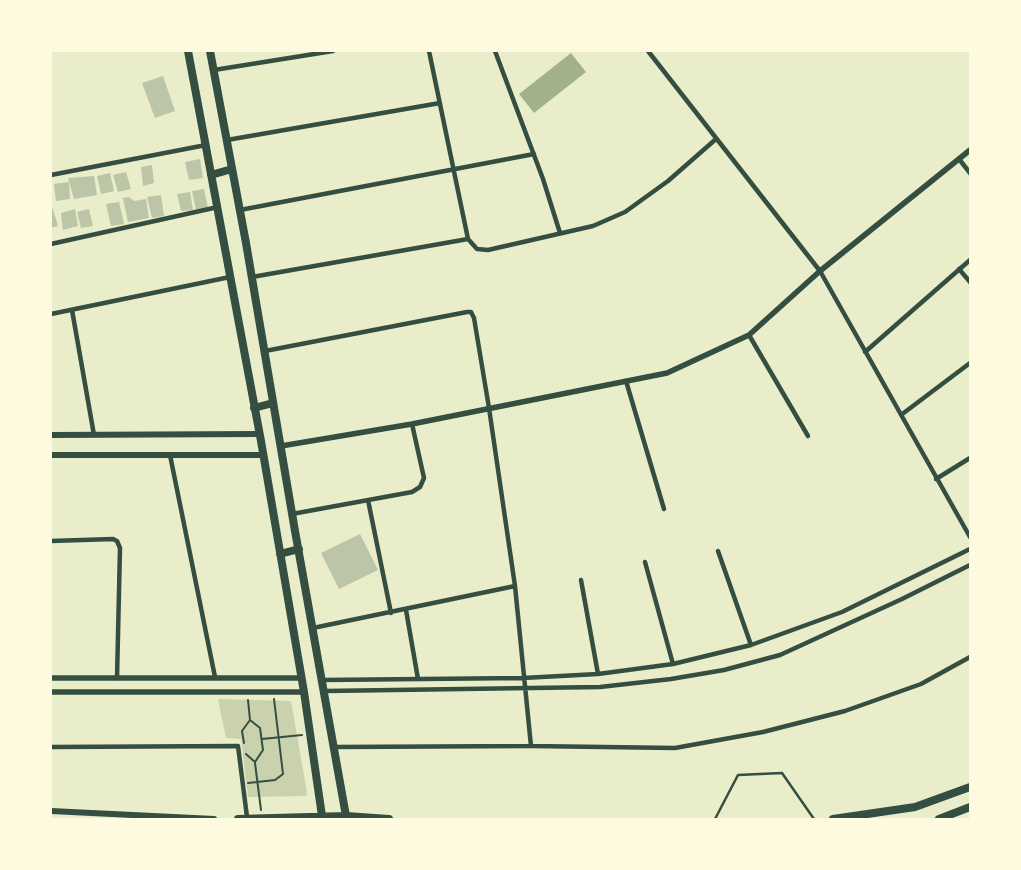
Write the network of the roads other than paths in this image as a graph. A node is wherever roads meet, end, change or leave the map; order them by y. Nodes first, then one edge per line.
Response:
1 (188, 51) edge
2 (210, 51) edge
3 (333, 51) edge
4 (429, 51) edge
5 (495, 51) edge
6 (648, 51) edge
7 (214, 70) junction
8 (440, 102) junction
9 (716, 138) junction
10 (227, 140) junction
11 (206, 145) junction
12 (970, 150) edge
13 (534, 154) junction
14 (958, 159) junction
15 (232, 169) junction
16 (455, 170) junction
17 (970, 173) edge
18 (51, 175) edge
19 (211, 175) junction
20 (218, 207) junction
21 (240, 210) junction
22 (560, 233) junction
23 (468, 238) junction
24 (51, 244) edge
25 (970, 260) edge
26 (959, 269) junction
27 (820, 271) junction
28 (230, 277) junction
29 (252, 277) junction
30 (970, 282) edge
31 (72, 310) junction
32 (51, 314) edge
33 (749, 335) junction
34 (265, 351) junction
35 (865, 352) junction
36 (970, 363) edge
37 (626, 381) junction
38 (273, 403) junction
39 (254, 408) junction
40 (489, 408) junction
41 (901, 416) junction
42 (412, 424) junction
43 (259, 434) junction
44 (51, 435) edge
45 (94, 435) junction
46 (808, 436) dead end
47 (281, 446) junction
48 (51, 455) edge
49 (170, 455) junction
50 (262, 455) junction
51 (970, 458) edge
52 (936, 479) junction
53 (368, 500) junction
54 (664, 509) dead end
55 (292, 514) junction
56 (970, 537) edge
57 (51, 541) edge
58 (298, 549) junction
59 (970, 549) edge
60 (718, 551) dead end
61 (280, 554) junction
62 (645, 562) dead end
63 (970, 565) edge
64 (581, 580) dead end
65 (515, 586) junction
66 (406, 610) junction
67 (391, 613) junction
68 (313, 628) junction
69 (751, 646) junction
70 (970, 657) edge
71 (673, 664) junction
72 (598, 674) junction
73 (51, 678) edge
74 (117, 678) junction
75 (215, 678) junction
76 (302, 678) junction
77 (523, 678) junction
78 (418, 679) junction
79 (322, 680) junction
80 (524, 690) junction
81 (324, 691) junction
82 (51, 692) edge
83 (304, 692) junction
84 (532, 746) junction
85 (51, 747) edge
86 (335, 747) junction
87 (970, 787) edge
88 (970, 807) edge
89 (51, 811) edge
90 (322, 816) junction
91 (346, 816) junction
92 (247, 817) junction
93 (280, 818) edge
94 (366, 818) edge
95 (214, 819) edge
96 (238, 819) edge
97 (388, 819) edge
98 (714, 819) edge
99 (814, 819) edge
100 (833, 819) edge
101 (939, 819) edge

1 - 11 main road
2 - 7 main road
3 - 7 street
4 - 8 street
5 - 13 street
6 - 9 street
7 - 10 main road
8 - 10 street
8 - 16 street
9 - 22 street
9 - 27 street
10 - 15 main road
11 - 18 street
11 - 19 main road
12 - 14 street
13 - 16 street
13 - 22 street
14 - 17 street
14 - 27 street
15 - 19 main road
15 - 21 main road
16 - 21 street
16 - 23 street
19 - 20 main road
20 - 24 street
20 - 28 main road
21 - 29 main road
22 - 23 street
23 - 29 street
25 - 26 street
26 - 30 street
26 - 35 street
27 - 33 street
27 - 35 street
28 - 31 street
28 - 39 main road
29 - 34 main road
31 - 32 street
31 - 45 street
33 - 37 street
33 - 46 street
34 - 38 main road
34 - 40 street
35 - 41 street
36 - 41 street
37 - 40 street
37 - 54 street
38 - 39 main road
38 - 47 main road
39 - 43 main road
40 - 42 street
40 - 65 street
41 - 52 street
42 - 47 street
42 - 53 street
43 - 45 main road
43 - 50 main road
44 - 45 main road
47 - 55 main road
48 - 49 main road
49 - 50 main road
49 - 75 street
50 - 61 main road
51 - 52 street
52 - 56 street
53 - 55 street
53 - 67 street
55 - 58 main road
57 - 74 street
58 - 61 main road
58 - 68 main road
59 - 69 street
60 - 69 street
61 - 76 main road
62 - 71 street
63 - 80 street
64 - 72 street
65 - 66 street
65 - 77 street
66 - 67 street
66 - 78 street
67 - 68 street
68 - 79 main road
69 - 71 street
70 - 84 street
71 - 72 street
72 - 77 street
73 - 74 street
74 - 75 street
75 - 76 street
76 - 83 main road
77 - 78 street
77 - 80 street
78 - 79 street
79 - 81 main road
80 - 81 street
80 - 84 street
81 - 86 main road
82 - 83 street
83 - 90 main road
84 - 86 street
85 - 92 street
86 - 91 main road
87 - 100 main road
88 - 101 main road
89 - 95 main road
90 - 91 main road
90 - 93 main road
91 - 94 main road
92 - 93 main road
92 - 96 main road
94 - 97 main road
98 - 99 lane

